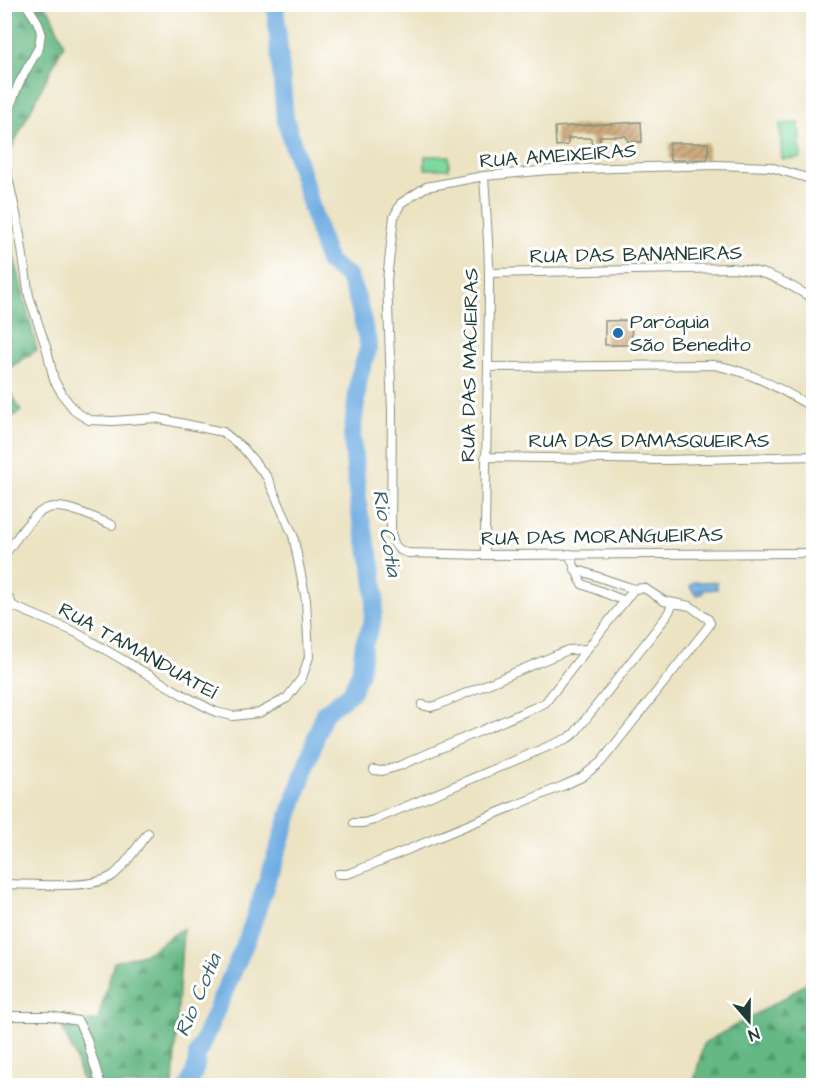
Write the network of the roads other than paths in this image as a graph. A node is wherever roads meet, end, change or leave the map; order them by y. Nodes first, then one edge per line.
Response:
1 (26, 4) edge
2 (4, 122) edge
3 (4, 159) edge
4 (484, 176) junction
5 (813, 180) edge
6 (489, 273) junction
7 (813, 299) edge
8 (488, 367) junction
9 (813, 408) edge
10 (813, 456) edge
11 (484, 457) junction
12 (112, 525) dead end
13 (394, 545) joint
14 (813, 553) edge
15 (569, 554) junction
16 (485, 555) junction
17 (4, 556) edge
18 (575, 568) junction
19 (608, 579) junction
20 (634, 589) junction
21 (4, 590) edge
22 (604, 592) junction
23 (626, 601) junction
24 (673, 604) junction
25 (9, 608) edge
26 (586, 649) junction
27 (422, 705) dead end
28 (374, 770) dead end
29 (354, 823) dead end
30 (148, 833) dead end
31 (338, 874) dead end
32 (4, 884) edge
33 (4, 1016) edge
34 (101, 1086) edge

1 - 2 street
3 - 25 street, RUA TAMANDUATEÍ
4 - 5 street, RUA AMEIXEIRAS
4 - 6 street, RUA DAS MACIEIRAS
4 - 13 street, RUA AMEIXEIRAS
6 - 7 street, RUA DAS BANANEIRAS
6 - 8 street, RUA DAS MACIEIRAS
8 - 9 street
8 - 11 street, RUA DAS MACIEIRAS
10 - 11 street, RUA DAS DAMASQUEIRAS
11 - 16 street, RUA DAS MACIEIRAS
12 - 17 street
13 - 16 street, RUA DAS MORANGUEIRAS
14 - 15 street, RUA DAS MORANGUEIRAS
15 - 16 street, RUA DAS MORANGUEIRAS
15 - 18 street
18 - 19 street
18 - 22 street
19 - 20 street
19 - 22 street
20 - 23 street
20 - 24 street
21 - 25 street
22 - 23 street
23 - 26 street
24 - 29 street
24 - 31 street
26 - 27 street
26 - 28 street
30 - 32 street
33 - 34 street

